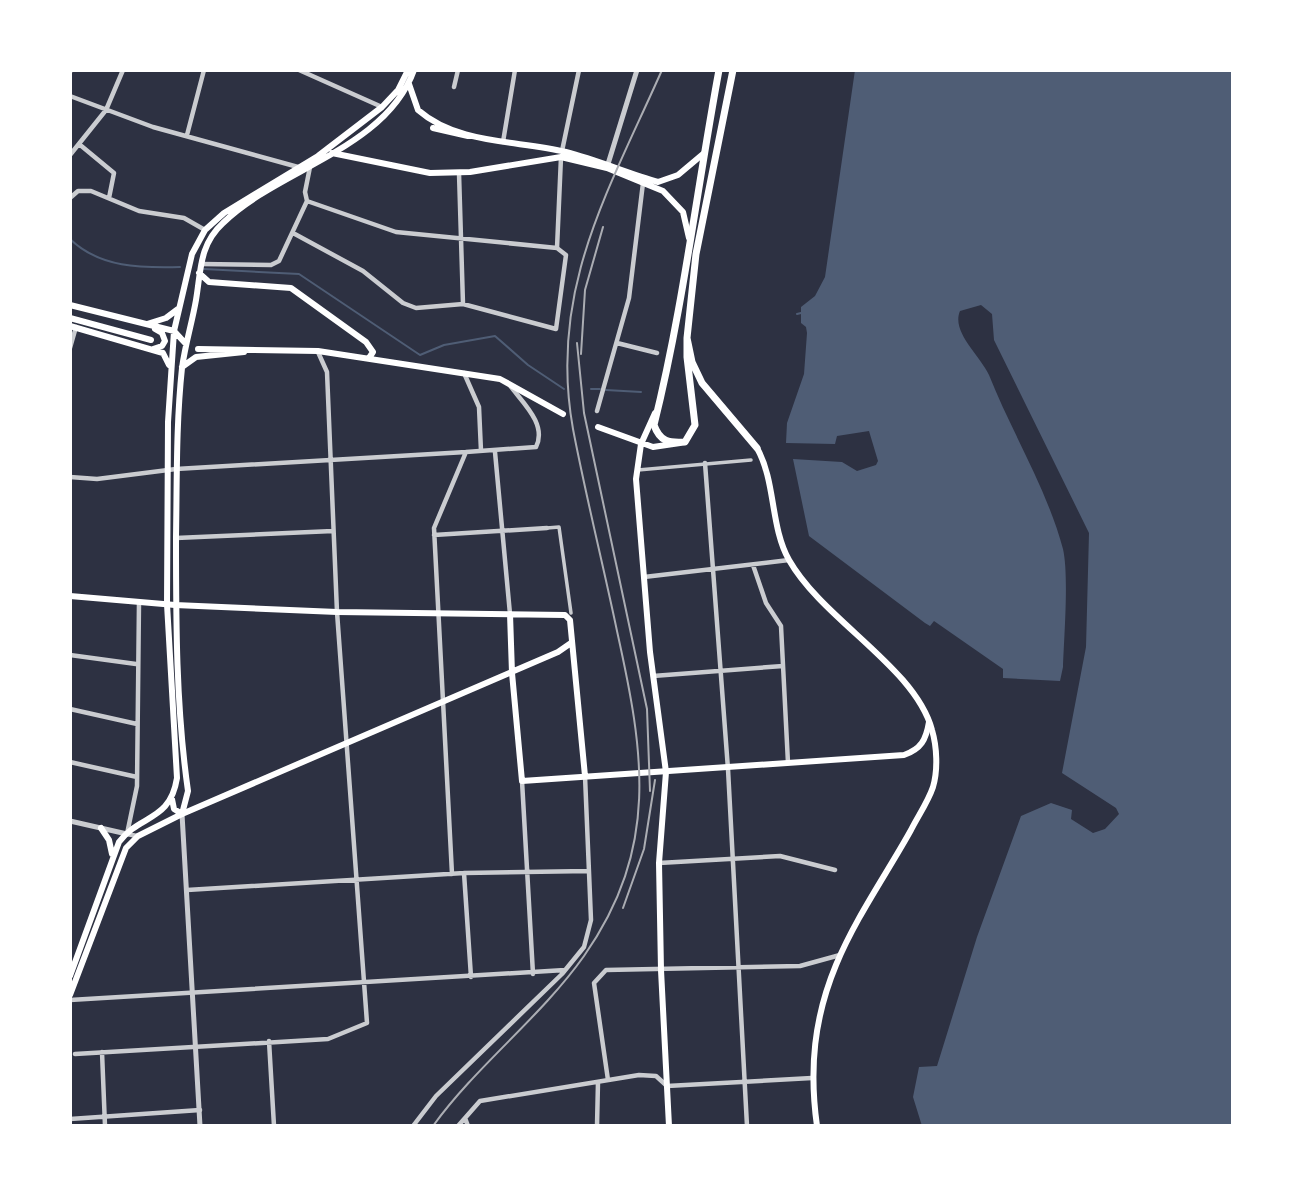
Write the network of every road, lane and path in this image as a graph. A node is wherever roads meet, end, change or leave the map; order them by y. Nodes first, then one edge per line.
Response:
1 (123, 70) edge
2 (204, 70) edge
3 (299, 70) edge
4 (408, 70) edge
5 (414, 70) edge
6 (458, 70) edge
7 (514, 70) edge
8 (579, 70) edge
9 (637, 70) edge
10 (719, 70) edge
11 (733, 70) edge
12 (409, 84) junction
13 (454, 87) dead end
14 (70, 96) edge
15 (382, 107) junction
16 (106, 110) junction
17 (370, 120) dead end
18 (433, 128) dead end
19 (187, 135) junction
20 (480, 138) junction
21 (503, 143) junction
22 (79, 144) junction
23 (332, 153) junction
24 (562, 154) junction
25 (703, 154) junction
26 (70, 155) edge
27 (318, 156) junction
28 (310, 166) junction
29 (608, 166) junction
30 (298, 167) junction
31 (459, 173) junction
32 (643, 183) junction
33 (70, 198) edge
34 (109, 198) junction
35 (307, 201) junction
36 (205, 230) junction
37 (293, 233) junction
38 (462, 238) junction
39 (689, 238) junction
40 (557, 248) junction
41 (200, 264) junction
42 (199, 273) junction
43 (463, 304) junction
44 (70, 305) edge
45 (179, 308) junction
46 (70, 318) edge
47 (144, 325) junction
48 (73, 326) edge
49 (174, 331) junction
50 (687, 338) junction
51 (151, 340) dead end
52 (617, 343) junction
53 (186, 344) junction
54 (70, 348) edge
55 (151, 349) junction
56 (198, 349) dead end
57 (256, 350) junction
58 (318, 351) junction
59 (657, 353) dead end
60 (369, 358) junction
61 (182, 367) junction
62 (464, 373) junction
63 (170, 374) junction
64 (506, 382) junction
65 (659, 404) junction
66 (597, 411) dead end
67 (563, 414) dead end
68 (598, 427) dead end
69 (685, 442) junction
70 (641, 444) junction
71 (757, 449) joint
72 (466, 452) junction
73 (481, 452) junction
74 (495, 452) junction
75 (751, 460) dead end
76 (332, 462) junction
77 (705, 463) junction
78 (176, 469) junction
79 (636, 470) junction
80 (168, 472) junction
81 (70, 477) edge
82 (547, 528) joint
83 (333, 531) junction
84 (502, 532) junction
85 (434, 536) junction
86 (176, 538) junction
87 (789, 560) junction
88 (753, 565) junction
89 (711, 570) junction
90 (644, 577) junction
91 (70, 596) edge
92 (139, 601) junction
93 (171, 604) junction
94 (337, 612) junction
95 (440, 613) junction
96 (571, 613) dead end
97 (510, 614) junction
98 (571, 641) junction
99 (70, 655) edge
100 (136, 664) junction
101 (783, 666) junction
102 (720, 671) junction
103 (512, 673) junction
104 (652, 676) junction
105 (443, 703) junction
106 (70, 709) edge
107 (929, 720) junction
108 (137, 724) junction
109 (348, 743) junction
110 (70, 762) edge
111 (789, 763) junction
112 (728, 769) junction
113 (664, 772) junction
114 (137, 776) junction
115 (585, 776) junction
116 (522, 781) junction
117 (172, 799) junction
118 (182, 814) junction
119 (70, 821) edge
120 (101, 828) junction
121 (127, 834) junction
122 (138, 836) junction
123 (732, 859) junction
124 (659, 863) junction
125 (110, 867) junction
126 (835, 870) dead end
127 (589, 871) junction
128 (527, 872) junction
129 (464, 873) junction
130 (452, 874) junction
131 (359, 879) junction
132 (187, 890) junction
133 (841, 955) junction
134 (738, 967) junction
135 (565, 970) junction
136 (661, 970) junction
137 (533, 974) junction
138 (70, 976) edge
139 (471, 977) junction
140 (364, 982) junction
141 (193, 993) junction
142 (70, 998) edge
143 (269, 1041) junction
144 (196, 1045) junction
145 (102, 1052) junction
146 (75, 1054) dead end
147 (812, 1078) junction
148 (608, 1080) junction
149 (598, 1082) junction
150 (744, 1082) junction
151 (667, 1086) junction
152 (200, 1110) junction
153 (105, 1116) junction
154 (464, 1118) junction
155 (70, 1119) edge
156 (106, 1126) edge
157 (200, 1126) edge
158 (274, 1126) edge
159 (413, 1126) edge
160 (458, 1126) edge
161 (468, 1126) edge
162 (597, 1126) edge
163 (669, 1126) edge
164 (747, 1126) edge
165 (817, 1126) edge

1 - 16 street
2 - 19 street
3 - 15 street
4 - 15 main road
5 - 12 main road
6 - 13 street
7 - 21 street
8 - 24 street
9 - 29 street
10 - 25 highway
11 - 50 highway
12 - 20 main road
12 - 23 main road
14 - 16 street
15 - 27 main road
16 - 19 street
16 - 22 street
17 - 27 main road
18 - 20 main road
19 - 30 street
20 - 21 main road
21 - 24 main road
22 - 26 street
22 - 34 street
23 - 28 main road
23 - 31 main road
24 - 29 main road
24 - 31 main road
24 - 40 street
25 - 29 main road
25 - 39 highway
27 - 30 main road
28 - 35 street
28 - 41 main road
29 - 32 main road
30 - 36 main road
31 - 38 street
32 - 39 main road
32 - 52 street
33 - 34 street
34 - 36 street
35 - 37 street
35 - 38 street
36 - 45 main road
37 - 41 street
37 - 43 street
38 - 40 street
38 - 43 street
39 - 65 highway
40 - 43 street
41 - 42 main road
42 - 53 main road
42 - 60 main road
44 - 47 main road
45 - 47 main road
45 - 49 main road
46 - 51 main road
47 - 49 main road
47 - 55 main road
48 - 54 street
48 - 55 main road
49 - 53 main road
49 - 63 main road
50 - 69 highway
50 - 71 highway
52 - 59 street
52 - 66 street
53 - 61 main road
55 - 63 main road
56 - 57 main road
57 - 58 main road
57 - 61 main road
58 - 60 main road
58 - 76 street
60 - 62 main road
61 - 78 main road
62 - 64 main road
62 - 73 street
63 - 80 main road
64 - 67 main road
64 - 74 street
65 - 69 highway
65 - 70 main road
68 - 70 main road
69 - 70 main road
70 - 79 main road
71 - 87 main road
72 - 73 street
72 - 76 street
72 - 85 street
73 - 74 street
74 - 84 street
75 - 77 street
76 - 78 street
76 - 83 street
77 - 79 street
77 - 89 street
78 - 80 street
78 - 86 main road
79 - 90 main road
80 - 81 street
80 - 93 main road
82 - 84 street
82 - 96 street
83 - 86 street
83 - 94 street
84 - 85 street
84 - 97 street
85 - 95 street
86 - 93 main road
87 - 88 street
87 - 107 main road
88 - 89 street
88 - 101 street
89 - 90 street
89 - 102 street
90 - 104 main road
91 - 92 main road
92 - 93 main road
92 - 100 street
93 - 94 main road
93 - 117 main road
93 - 118 main road
94 - 95 main road
94 - 109 street
95 - 97 main road
95 - 105 street
97 - 98 main road
97 - 103 main road
98 - 103 main road
98 - 115 main road
99 - 100 street
100 - 108 street
101 - 102 street
101 - 111 street
102 - 104 street
102 - 112 street
103 - 105 main road
103 - 116 main road
104 - 113 main road
105 - 109 main road
105 - 130 street
106 - 108 street
107 - 111 main road
107 - 133 main road
108 - 114 street
109 - 118 main road
109 - 131 street
110 - 114 street
111 - 112 main road
112 - 113 main road
112 - 123 street
113 - 115 main road
113 - 124 main road
114 - 121 street
115 - 116 main road
115 - 127 street
116 - 128 street
117 - 118 main road
117 - 121 main road
118 - 122 main road
118 - 132 street
119 - 120 street
120 - 121 street
120 - 125 main road
121 - 122 street
121 - 125 main road
122 - 142 main road
123 - 124 street
123 - 126 street
123 - 134 street
124 - 136 main road
125 - 138 main road
127 - 128 street
127 - 135 street
128 - 129 street
128 - 137 street
129 - 130 street
129 - 139 street
130 - 131 street
131 - 132 street
131 - 140 street
132 - 141 street
133 - 134 street
133 - 147 main road
134 - 136 street
134 - 150 street
135 - 137 street
135 - 159 street
136 - 148 street
136 - 151 main road
137 - 139 street
139 - 140 street
140 - 141 street
140 - 143 street
141 - 142 street
141 - 144 street
143 - 144 street
143 - 158 street
144 - 145 street
144 - 152 street
145 - 146 street
145 - 153 street
147 - 150 street
147 - 165 main road
148 - 149 street
148 - 151 street
149 - 154 street
149 - 162 street
150 - 151 street
150 - 164 street
151 - 163 main road
152 - 153 street
152 - 157 street
153 - 155 street
153 - 156 street
154 - 160 street
154 - 161 street

